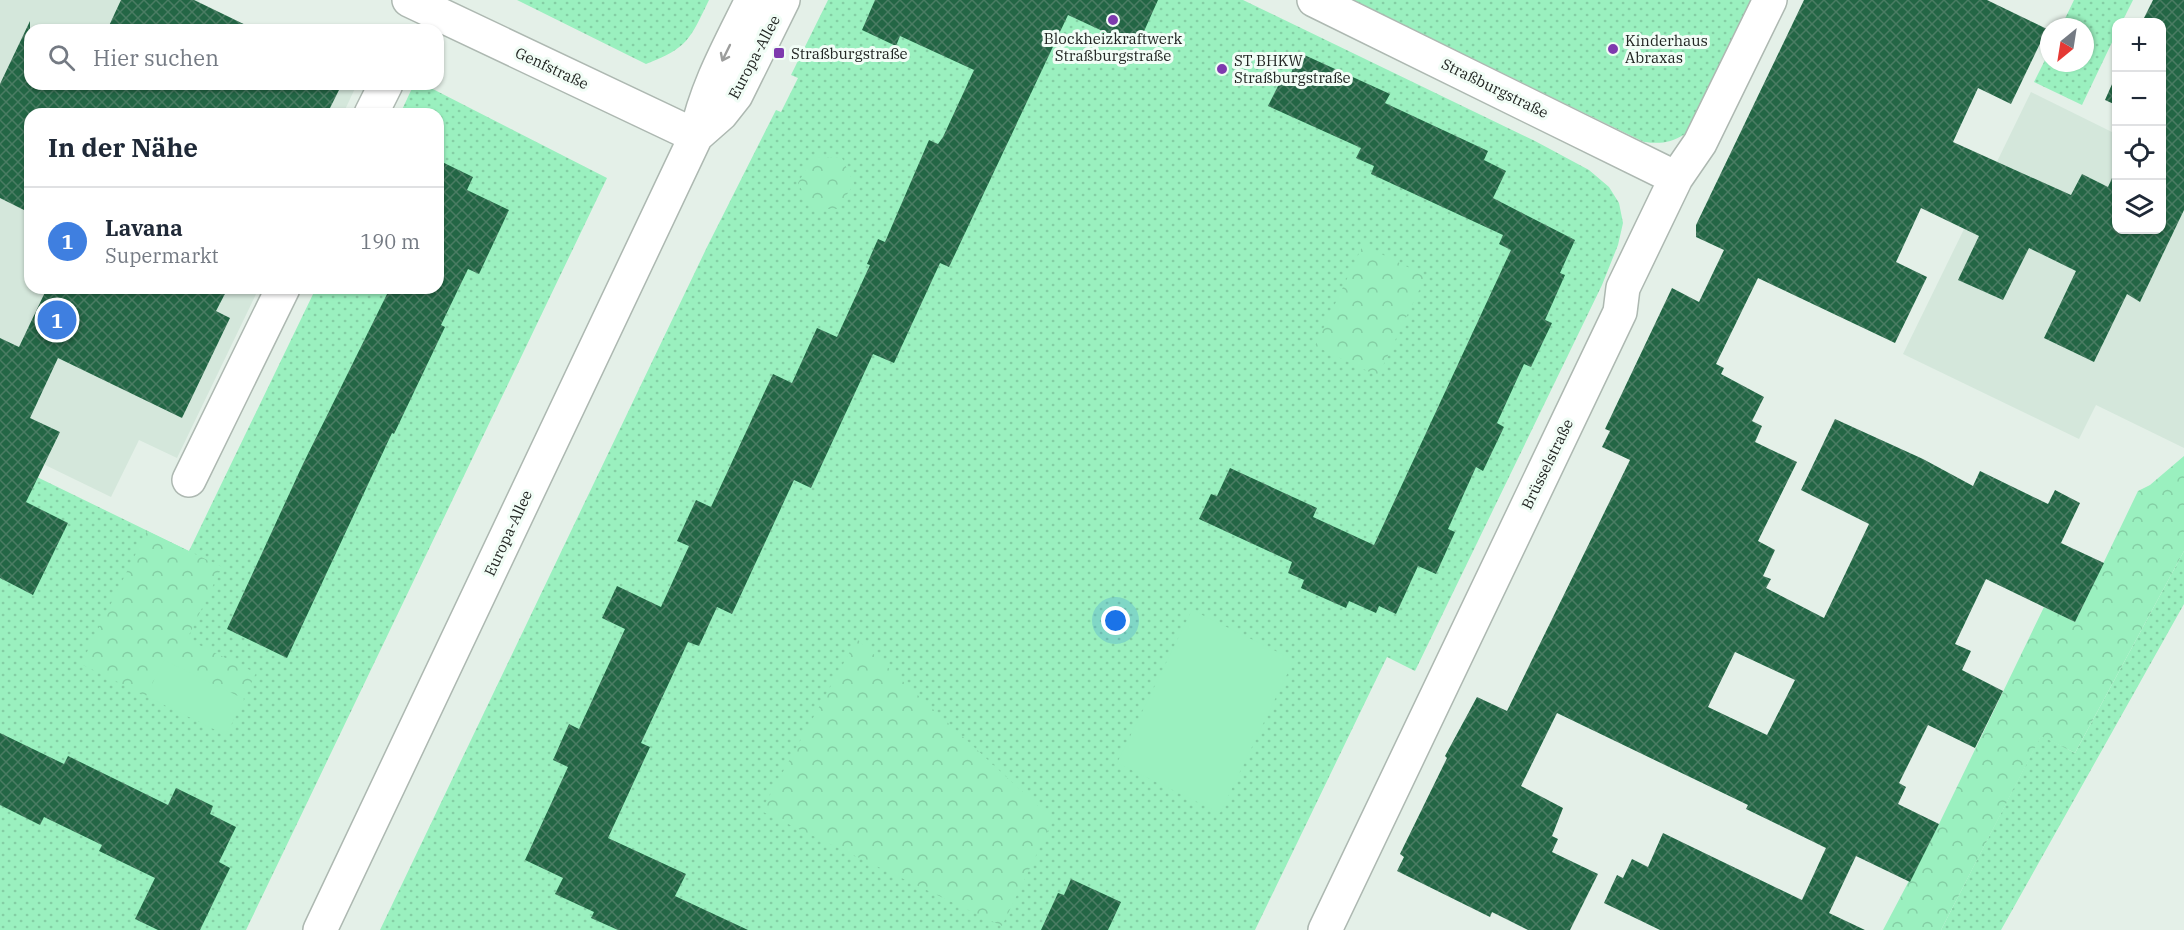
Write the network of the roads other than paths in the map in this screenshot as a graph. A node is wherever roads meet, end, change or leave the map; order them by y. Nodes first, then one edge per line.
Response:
1 (752, 0) edge
2 (783, 0) edge
3 (1314, 0) edge
4 (1770, 0) edge
5 (416, 13) edge
6 (441, 24) edge
7 (444, 25) edge
8 (383, 90) edge
9 (373, 108) edge
10 (696, 136) junction
11 (1676, 178) junction
12 (280, 294) edge
13 (189, 480) dead end
14 (320, 930) edge
15 (1325, 930) edge

1 -> 10 street, Europa-Allee
2 - 10 street, Europa-Allee
3 - 11 street, Straßburgstraße
4 - 11 street, Brüsselstraße
5 - 6 street, Genfstraße
7 - 10 street, Genfstraße
8 - 9 street
10 - 14 street, Europa-Allee
11 - 15 street, Brüsselstraße
12 - 13 street

